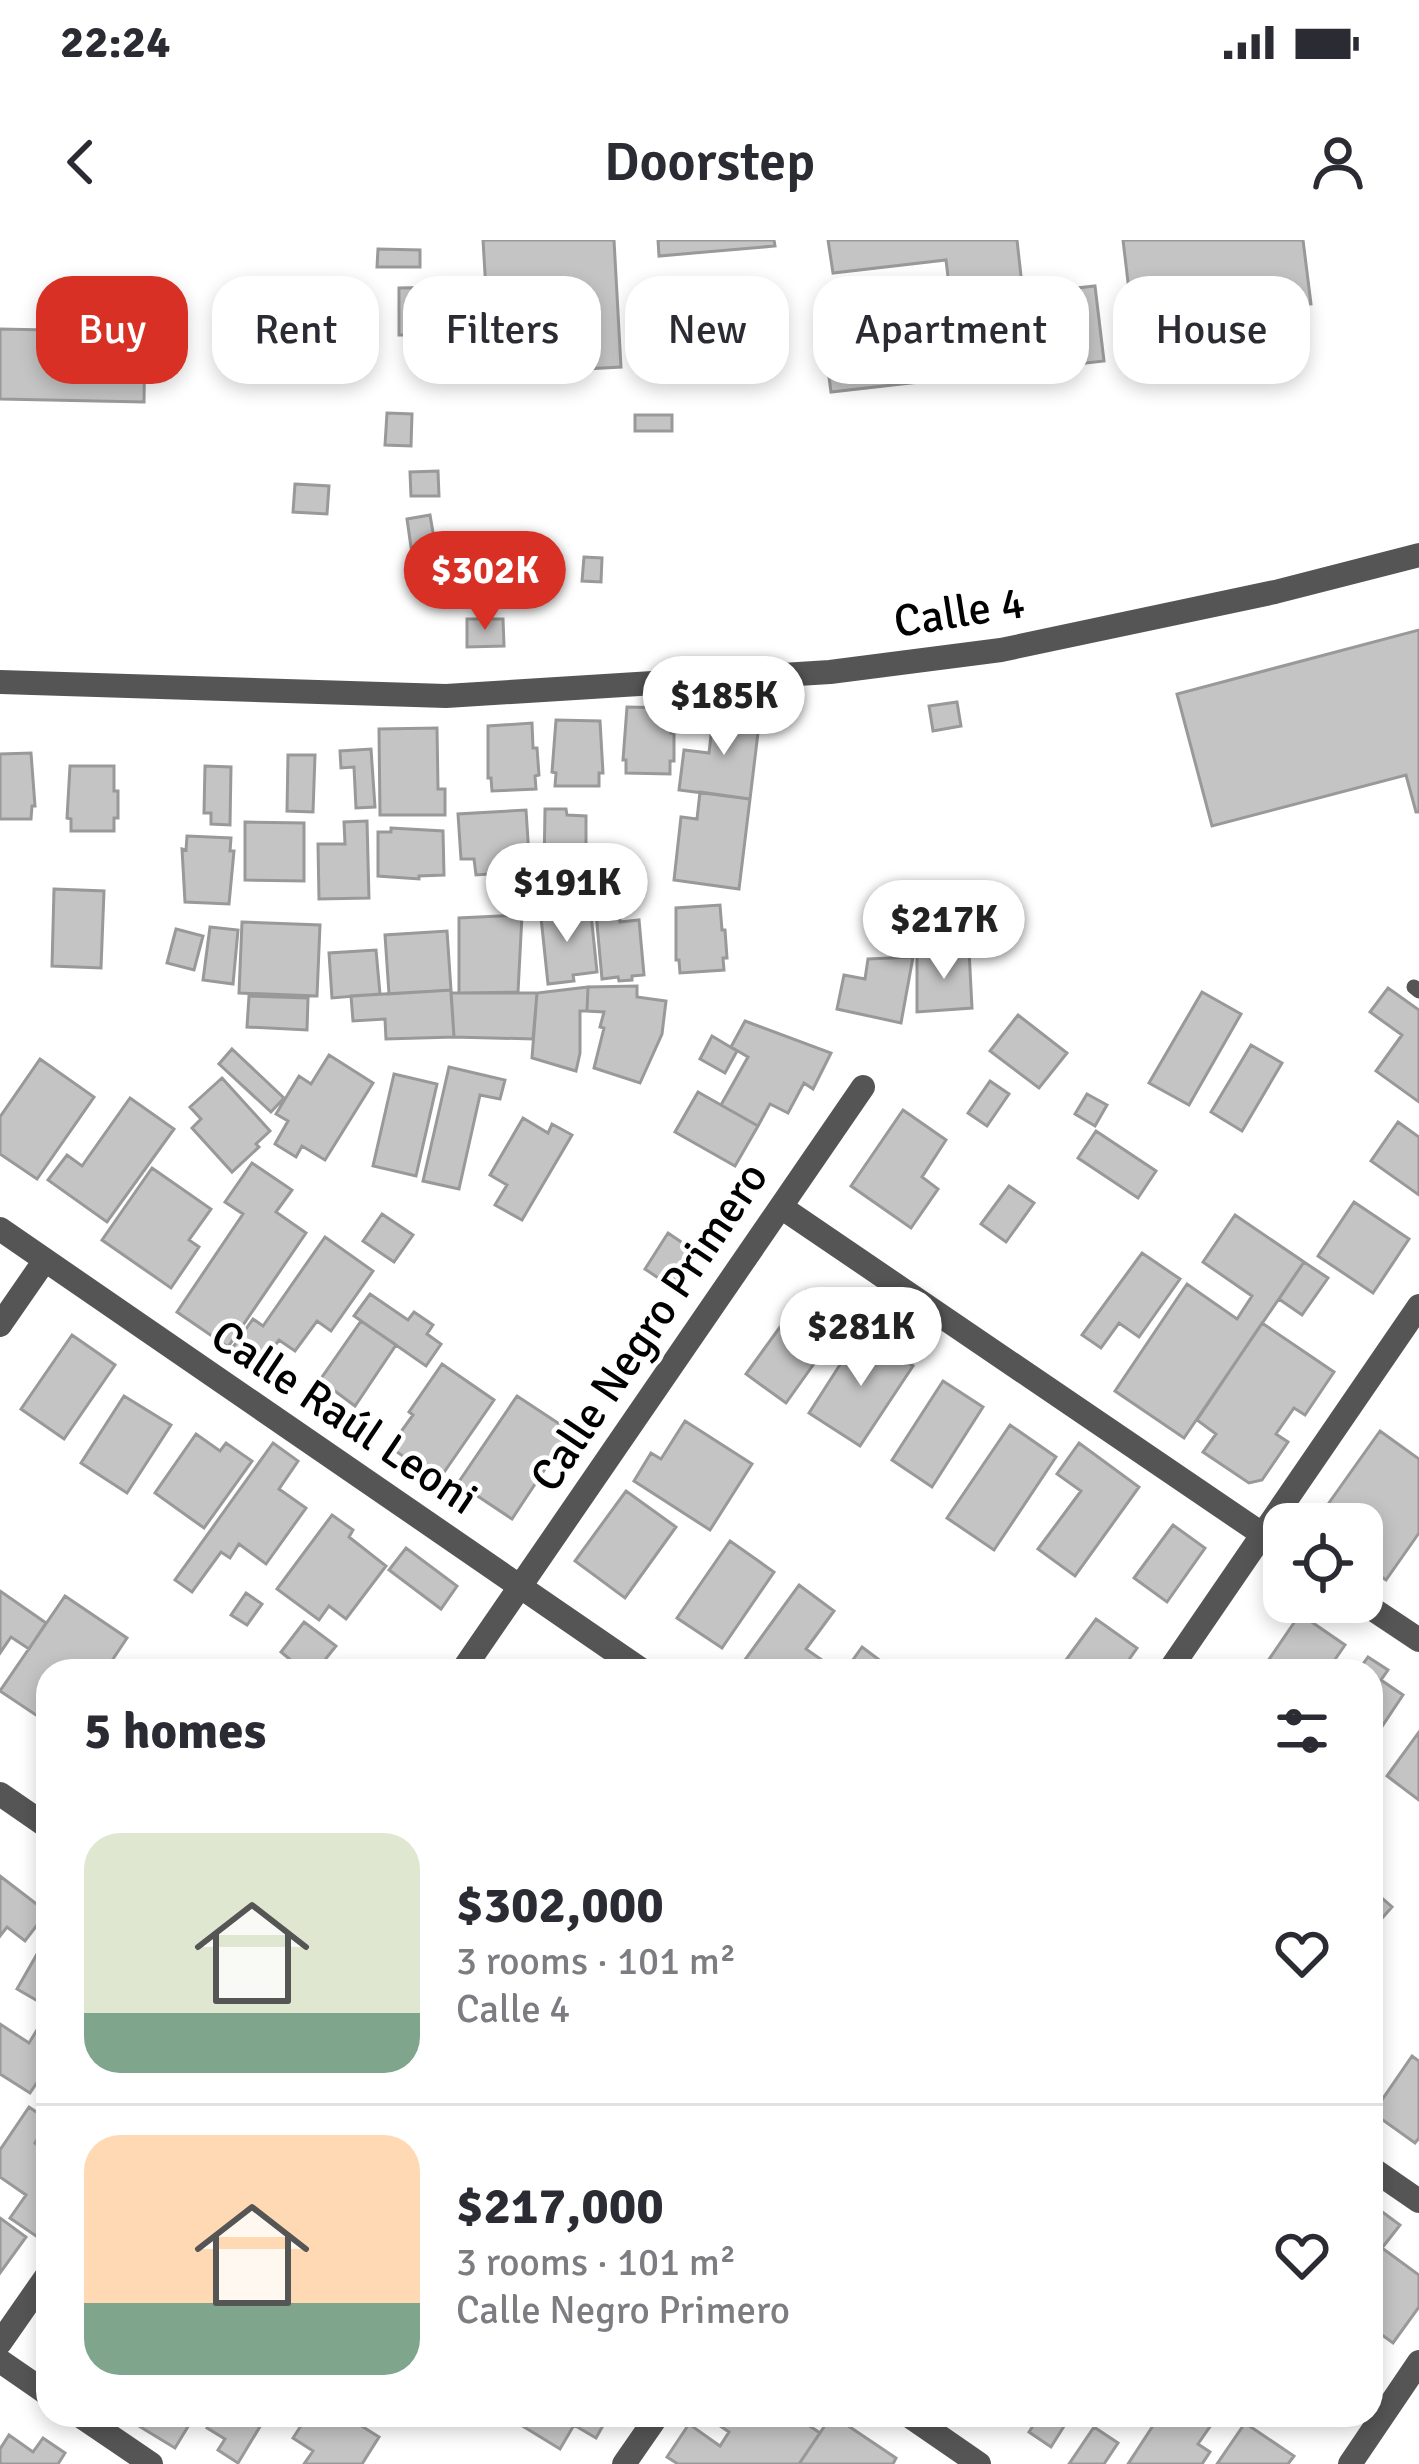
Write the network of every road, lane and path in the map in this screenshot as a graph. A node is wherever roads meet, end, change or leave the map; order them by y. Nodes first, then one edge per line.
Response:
1 (1419, 555) edge
2 (0, 682) edge
3 (863, 1088) dead end
4 (781, 1207) junction
5 (0, 1229) edge
6 (45, 1260) junction
7 (1419, 1306) edge
8 (0, 1325) edge
9 (1297, 1503) edge
10 (1263, 1534) edge
11 (1263, 1553) edge
12 (520, 1587) junction
13 (1383, 1616) edge
14 (1419, 1640) edge
15 (470, 1659) edge
16 (625, 1659) edge
17 (1178, 1659) edge
18 (0, 1794) edge
19 (36, 1818) edge
20 (1383, 2176) edge
21 (1419, 2201) edge
22 (36, 2291) edge
23 (0, 2344) edge
24 (0, 2361) edge
25 (1419, 2362) edge
26 (36, 2386) edge
27 (1383, 2415) edge
28 (97, 2427) edge
29 (650, 2427) edge
30 (925, 2427) edge
31 (1375, 2427) edge
32 (151, 2464) edge
33 (624, 2464) edge
34 (979, 2464) edge
35 (1350, 2464) edge

1 - 2 street, Calle 4
3 - 4 street, Calle Negro Primero
4 - 10 street
4 - 12 street, Calle Negro Primero
5 - 6 street, Calle Raúl Leoni
6 - 8 street
6 - 12 street, Calle Raúl Leoni
7 - 9 street
11 - 17 street
12 - 15 street, Calle Negro Primero
12 - 16 street, Calle Raúl Leoni
13 - 14 street
18 - 19 street
20 - 21 street
22 - 23 street
24 - 26 street
25 - 27 street
28 - 32 street
29 - 33 street
30 - 34 street
31 - 35 street

